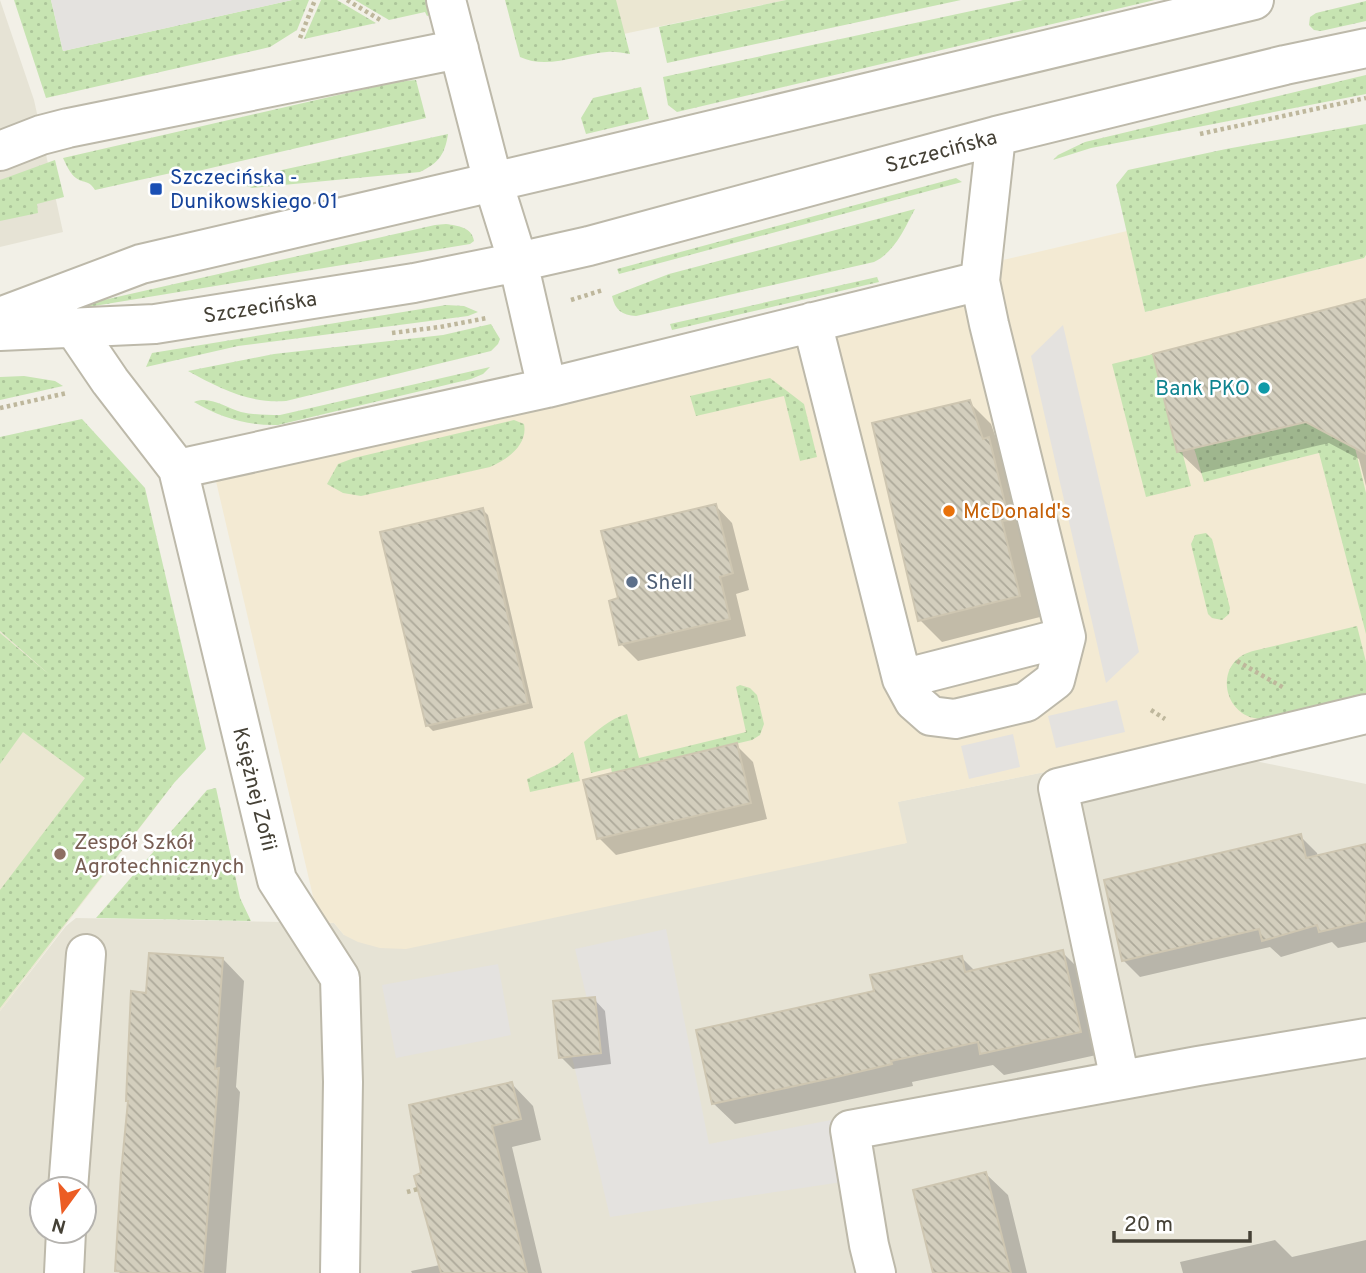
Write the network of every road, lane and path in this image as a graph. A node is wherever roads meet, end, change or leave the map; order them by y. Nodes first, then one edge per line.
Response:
1 (315, 0) edge
2 (347, 0) edge
3 (446, 0) edge
4 (1254, 0) edge
5 (387, 24) dead end
6 (300, 39) dead end
7 (1366, 48) edge
8 (459, 49) junction
9 (1366, 98) edge
10 (1195, 135) dead end
11 (996, 136) junction
12 (0, 151) edge
13 (493, 182) junction
14 (518, 262) junction
15 (979, 281) junction
16 (0, 317) edge
17 (812, 321) junction
18 (74, 328) junction
19 (0, 331) edge
20 (548, 388) junction
21 (74, 391) dead end
22 (0, 408) edge
23 (178, 470) junction
24 (1066, 638) junction
25 (1237, 661) dead end
26 (902, 679) junction
27 (1285, 689) dead end
28 (1366, 715) edge
29 (86, 954) dead end
30 (1366, 1038) edge
31 (1120, 1080) junction
32 (69, 1175) edge
33 (418, 1189) dead end
34 (407, 1192) dead end
35 (65, 1245) edge
36 (64, 1273) edge
37 (340, 1273) edge
38 (876, 1273) edge

1 - 6 path
2 - 5 path
3 - 8 street
4 - 13 street
7 - 11 street, Szczecińska
8 - 12 street
8 - 13 street
9 - 10 path
11 - 14 street, Szczecińska
11 - 15 street
13 - 14 street
13 - 16 street
14 - 18 street, Szczecińska
14 - 20 street
15 - 17 street
15 - 24 street
17 - 20 street
17 - 26 street
18 - 19 street, Szczecińska
18 - 23 street, Księżnej Zofii
20 - 23 street
21 - 22 path
23 - 37 street, Księżnej Zofii
24 - 26 street
24 - 26 street
25 - 27 path
28 - 31 street
29 - 32 street
30 - 31 street
31 - 38 street
33 - 34 path
35 - 36 street

